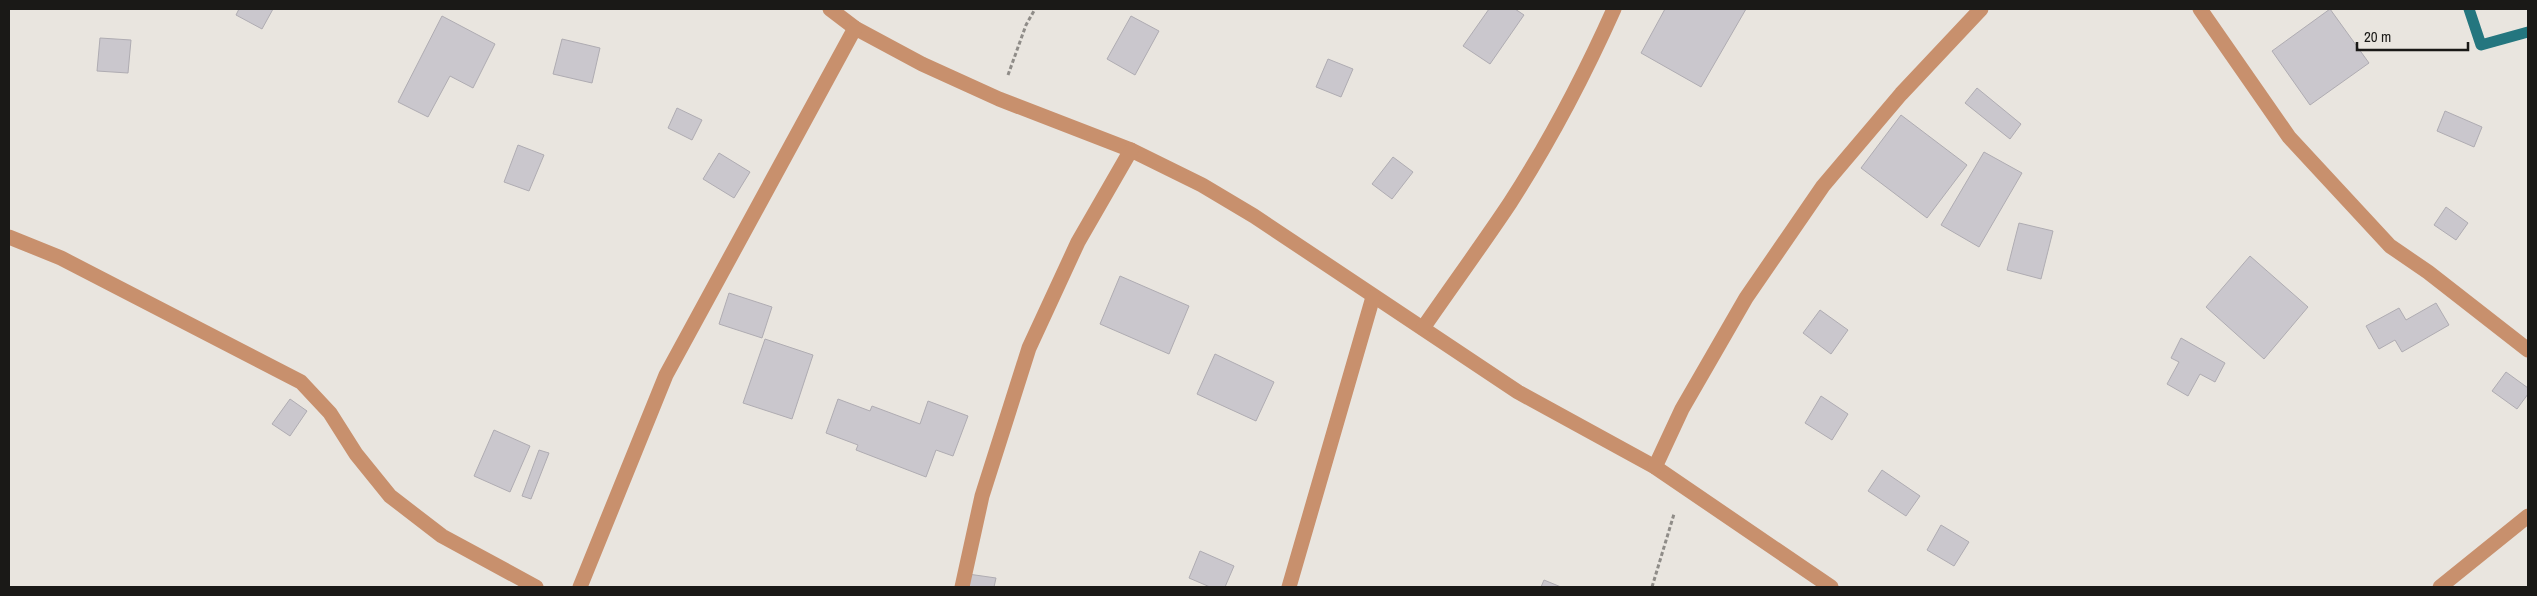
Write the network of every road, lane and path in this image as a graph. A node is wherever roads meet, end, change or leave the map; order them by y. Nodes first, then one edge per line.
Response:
1 (830, 9) edge
2 (1035, 9) edge
3 (1614, 9) edge
4 (1981, 9) edge
5 (2200, 9) edge
6 (855, 28) junction
7 (999, 99) junction
8 (1131, 150) junction
9 (9, 237) edge
10 (1373, 297) junction
11 (1423, 328) junction
12 (2528, 350) edge
13 (1655, 467) junction
14 (1682, 485) junction
15 (2528, 516) edge
16 (536, 587) edge
17 (580, 587) edge
18 (962, 587) edge
19 (1289, 587) edge
20 (1652, 587) edge
21 (1831, 587) edge
22 (2440, 587) edge

1 - 6 street
2 - 7 path
3 - 11 street
4 - 13 street
5 - 12 street
6 - 7 street
6 - 17 street
7 - 8 street
8 - 10 street
8 - 18 street
9 - 16 street
10 - 11 street
10 - 19 street
11 - 13 street
13 - 14 street
14 - 20 path
14 - 21 street
15 - 22 street

